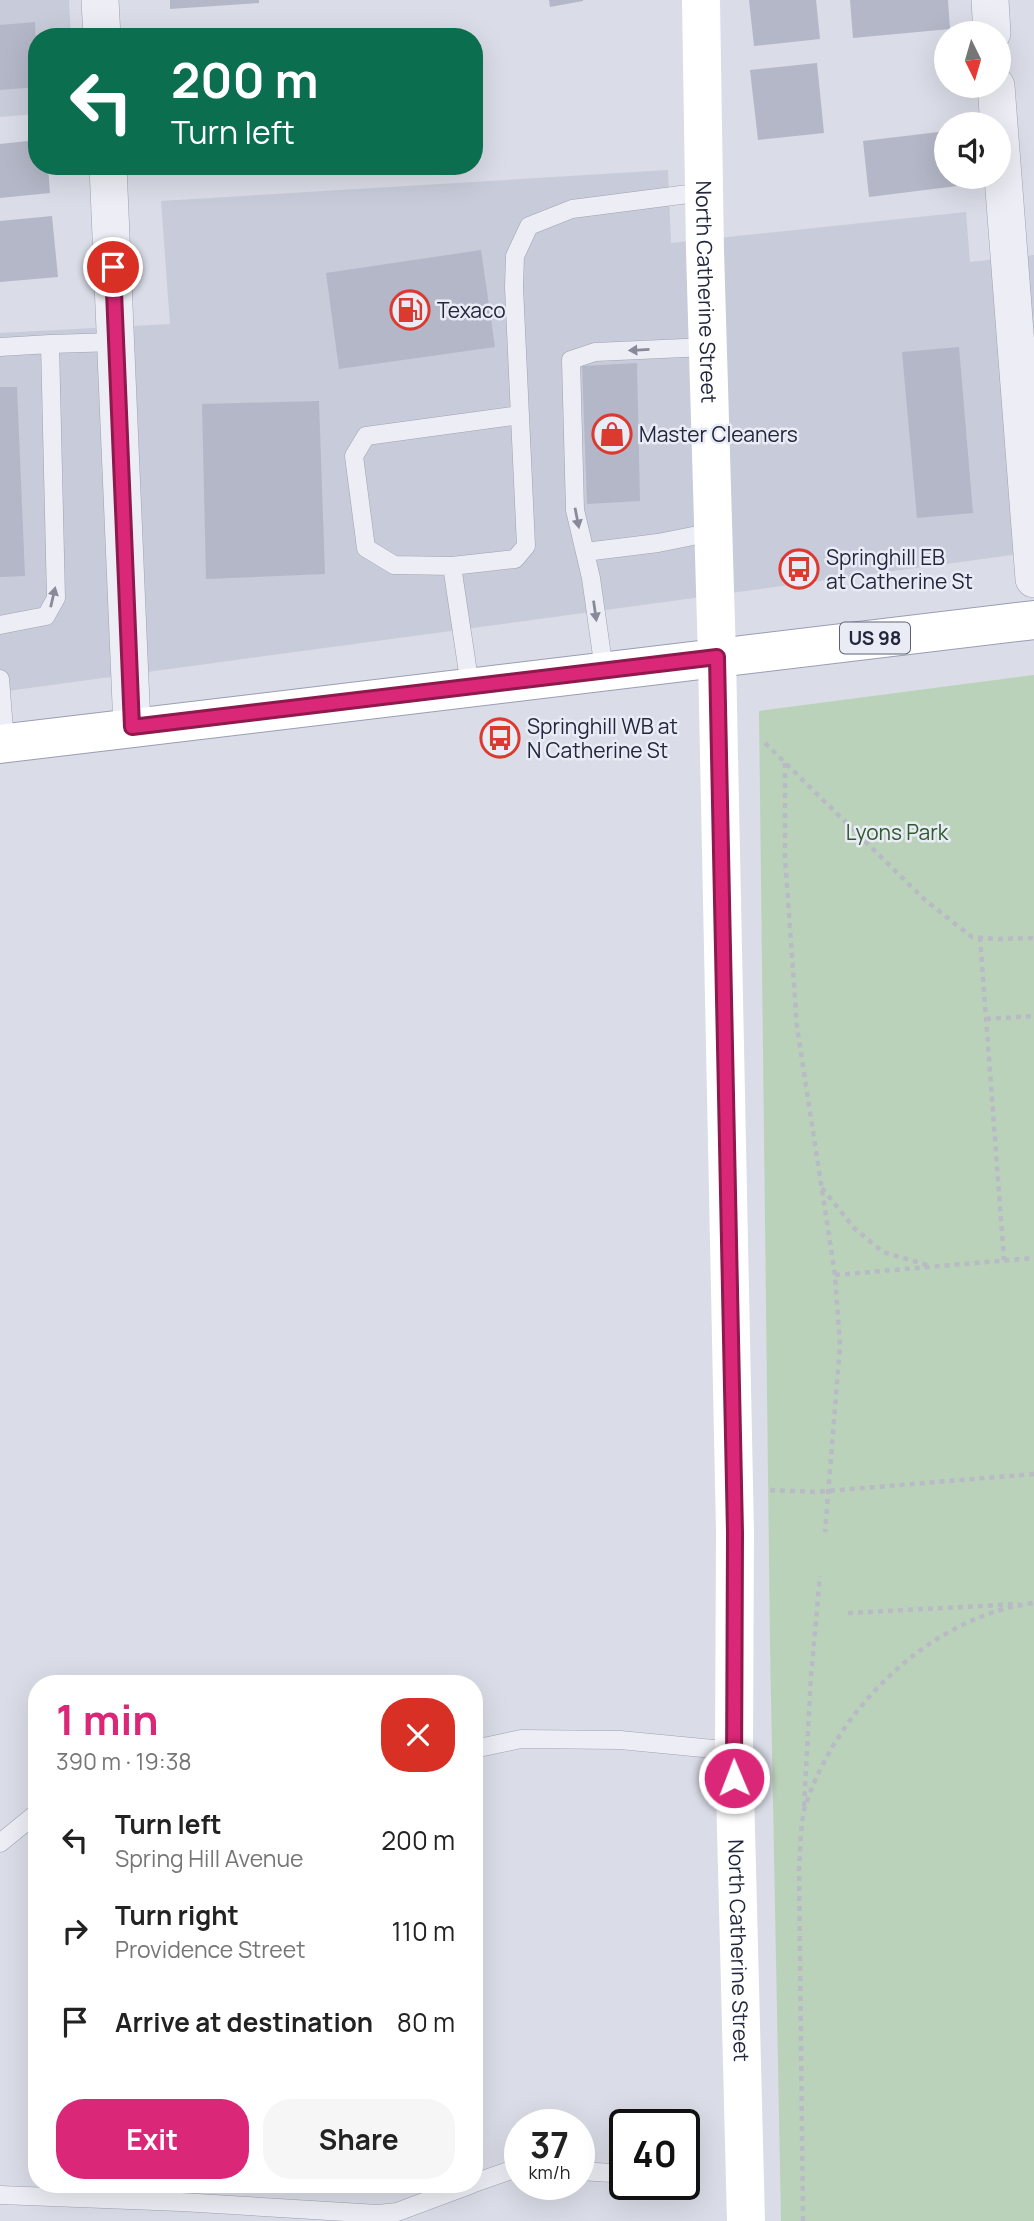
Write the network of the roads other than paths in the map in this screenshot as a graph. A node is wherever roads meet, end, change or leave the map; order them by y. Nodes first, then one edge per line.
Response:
1 (100, 0) edge
2 (701, 0) edge
3 (990, 0) edge
4 (991, 21) edge
5 (102, 28) edge
6 (997, 98) edge
7 (108, 175) edge
8 (704, 192) junction
9 (116, 342) junction
10 (50, 344) junction
11 (0, 347) edge
12 (707, 347) junction
13 (520, 415) junction
14 (713, 532) junction
15 (585, 552) junction
16 (452, 566) junction
17 (1034, 579) edge
18 (1034, 620) edge
19 (0, 625) edge
20 (717, 657) junction
21 (604, 670) junction
22 (0, 679) edge
23 (470, 686) junction
24 (132, 727) junction
25 (2, 744) edge
26 (483, 1747) edge
27 (734, 1751) junction
28 (28, 1820) edge
29 (0, 1843) edge
30 (504, 2173) edge
31 (483, 2180) edge
32 (449, 2193) edge
33 (0, 2195) edge
34 (746, 2221) edge

1 - 5 street
2 - 8 street, North Catherine Street
3 - 4 street
6 - 17 street
7 - 9 street
8 - 12 street, North Catherine Street
8 - 13 lane
9 - 10 lane
9 - 24 street
10 - 11 lane
19 -> 10 lane
12 - 14 street, North Catherine Street
12 -> 15 lane
13 - 16 lane
13 - 16 lane
14 - 15 lane
14 - 20 street, North Catherine Street
15 -> 21 lane
16 - 23 lane
18 - 20 street, US 98
20 - 21 street, US 98
20 - 27 street, North Catherine Street
21 - 23 street, US 98
22 - 25 lane
23 - 24 street, US 98
24 - 25 street, US 98
26 - 27 lane
27 - 34 street, North Catherine Street
28 - 29 lane
30 - 31 lane
32 - 33 lane

